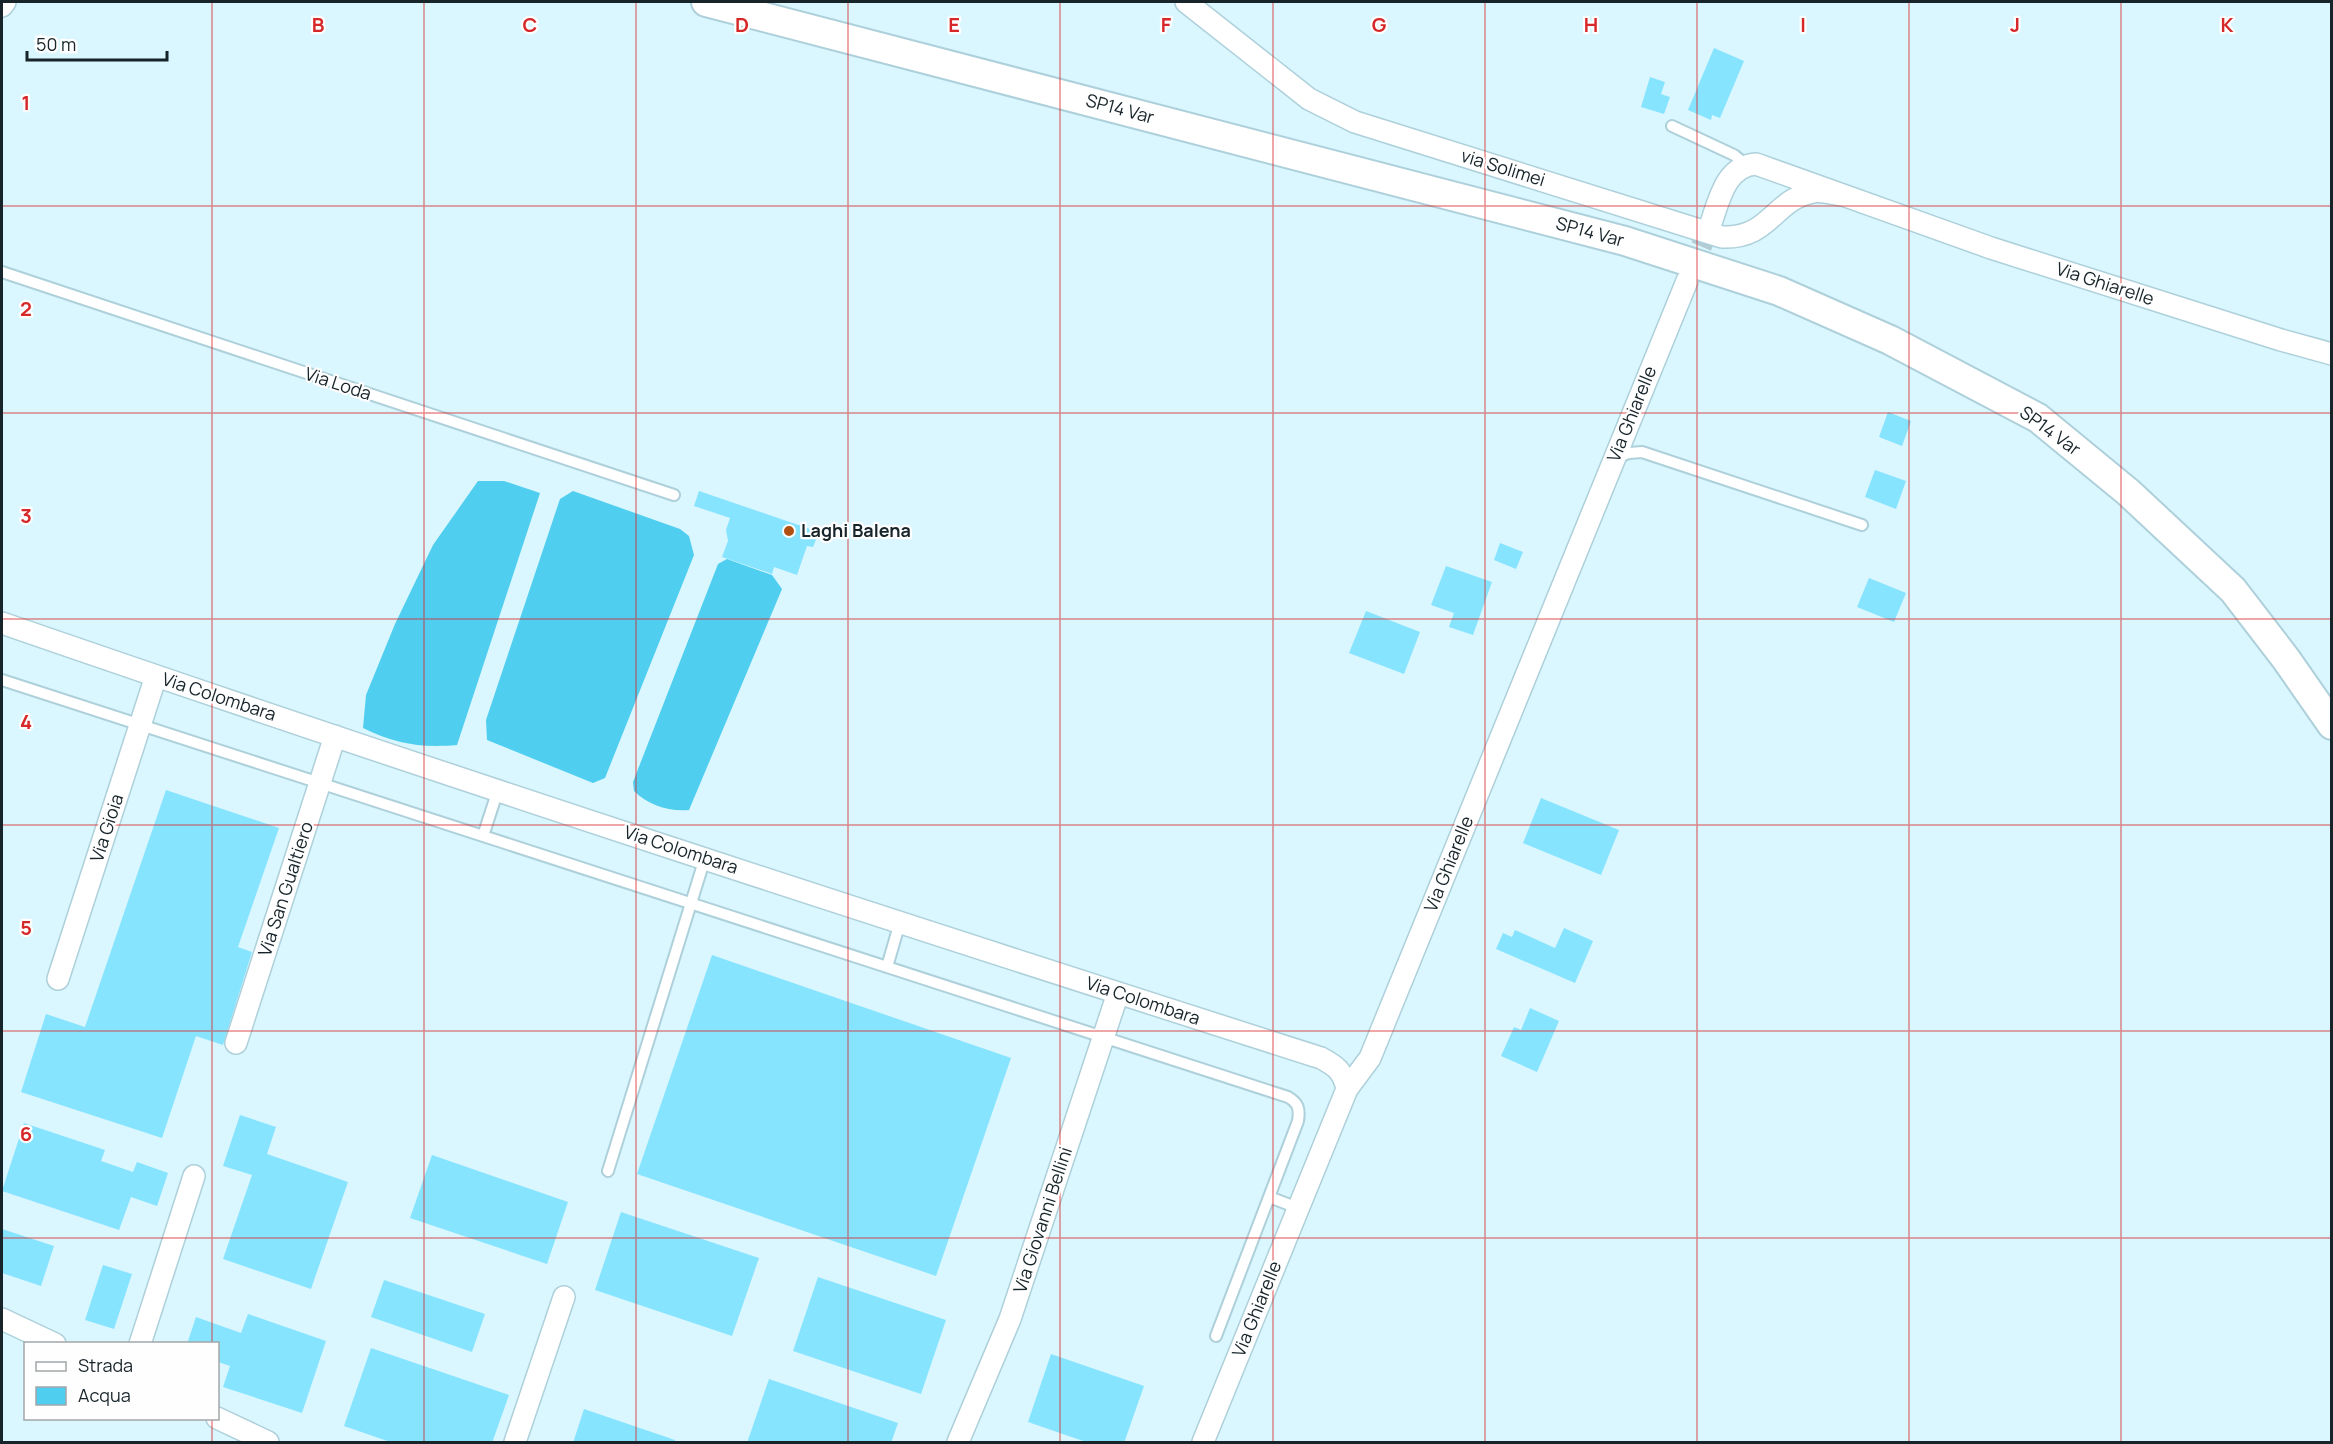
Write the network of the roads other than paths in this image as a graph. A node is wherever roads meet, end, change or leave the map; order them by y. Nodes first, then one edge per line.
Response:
1 (5, 2) edge
2 (706, 2) edge
3 (1186, 2) edge
4 (2, 6) edge
5 (1672, 126) dead end
6 (1745, 164) junction
7 (1841, 195) junction
8 (1710, 226) tunnel mouth
9 (2, 272) edge
10 (1687, 280) tunnel mouth
11 (2331, 354) edge
12 (1614, 458) junction
13 (674, 495) dead end
14 (1862, 525) dead end
15 (2, 623) edge
16 (156, 676) junction
17 (2, 680) edge
18 (140, 724) junction
19 (2331, 725) edge
20 (335, 736) junction
21 (320, 783) junction
22 (498, 790) junction
23 (483, 836) junction
24 (705, 858) junction
25 (692, 903) junction
26 (900, 922) junction
27 (887, 966) junction
28 (58, 979) dead end
29 (1118, 993) junction
30 (1104, 1037) junction
31 (236, 1043) dead end
32 (1347, 1089) junction
33 (608, 1171) dead end
34 (194, 1176) dead end
35 (1269, 1197) junction
36 (1298, 1208) junction
37 (564, 1297) dead end
38 (2, 1319) edge
39 (1216, 1335) dead end
40 (51, 1342) edge
41 (141, 1342) edge
42 (219, 1420) edge
43 (268, 1443) edge
44 (515, 1443) edge
45 (958, 1443) edge
46 (1203, 1443) edge

1 - 4 street
2 - 19 main road, SP14 Var
3 - 7 street, via Solimei
5 - 6 lane
6 - 7 street, Via Ghiarelle
6 - 8 street
7 - 11 street, Via Ghiarelle
9 - 13 lane, Via Loda
10 - 12 street, Via Ghiarelle
12 - 14 lane
12 - 32 street, Via Ghiarelle
15 - 16 street, Via Colombara
16 - 18 street, Via Gioia
16 - 20 street, Via Colombara
17 - 18 lane
18 - 21 lane
18 - 28 street, Via Gioia
20 - 21 street, Via San Gualtiero
20 - 22 street, Via Colombara
21 - 23 lane
21 - 31 street, Via San Gualtiero
22 - 23 lane
22 - 24 street, Via Colombara
23 - 25 lane
24 - 25 lane
24 - 26 street, Via Colombara
25 - 27 lane
25 - 33 lane
26 - 27 lane
26 - 29 street, Via Colombara
27 - 30 lane
29 - 30 street, Via Giovanni Bellini
29 - 32 street, Via Colombara
30 - 35 lane
30 - 45 street, Via Giovanni Bellini
32 - 36 street, Via Ghiarelle
34 - 41 street
35 - 36 lane
35 - 39 lane
36 - 46 street, Via Ghiarelle
37 - 44 street
38 - 40 street
42 - 43 street

